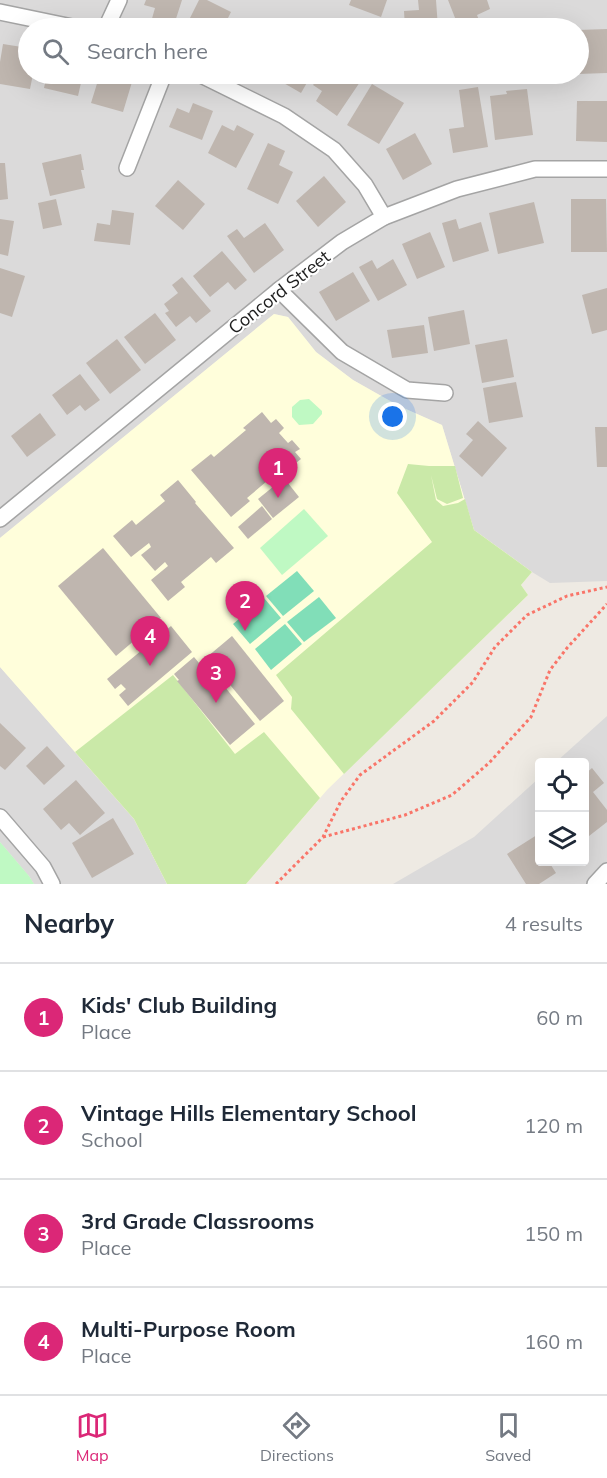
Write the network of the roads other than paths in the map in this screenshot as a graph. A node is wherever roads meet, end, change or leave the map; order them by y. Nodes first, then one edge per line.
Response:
1 (119, 0) edge
2 (0, 12) edge
3 (29, 18) edge
4 (111, 18) edge
5 (160, 84) edge
6 (219, 84) edge
7 (127, 168) dead end
8 (607, 169) edge
9 (384, 217) junction
10 (279, 290) junction
11 (445, 393) dead end
12 (0, 519) edge
13 (0, 817) edge
14 (607, 871) edge
15 (52, 884) edge
16 (595, 884) edge

1 - 4 street
2 - 3 street
5 - 7 street
6 - 9 street
8 - 9 street, Concord Street
9 - 10 street, Concord Street
10 - 11 street
10 - 12 street, Concord Street
13 - 15 street
14 - 16 street

